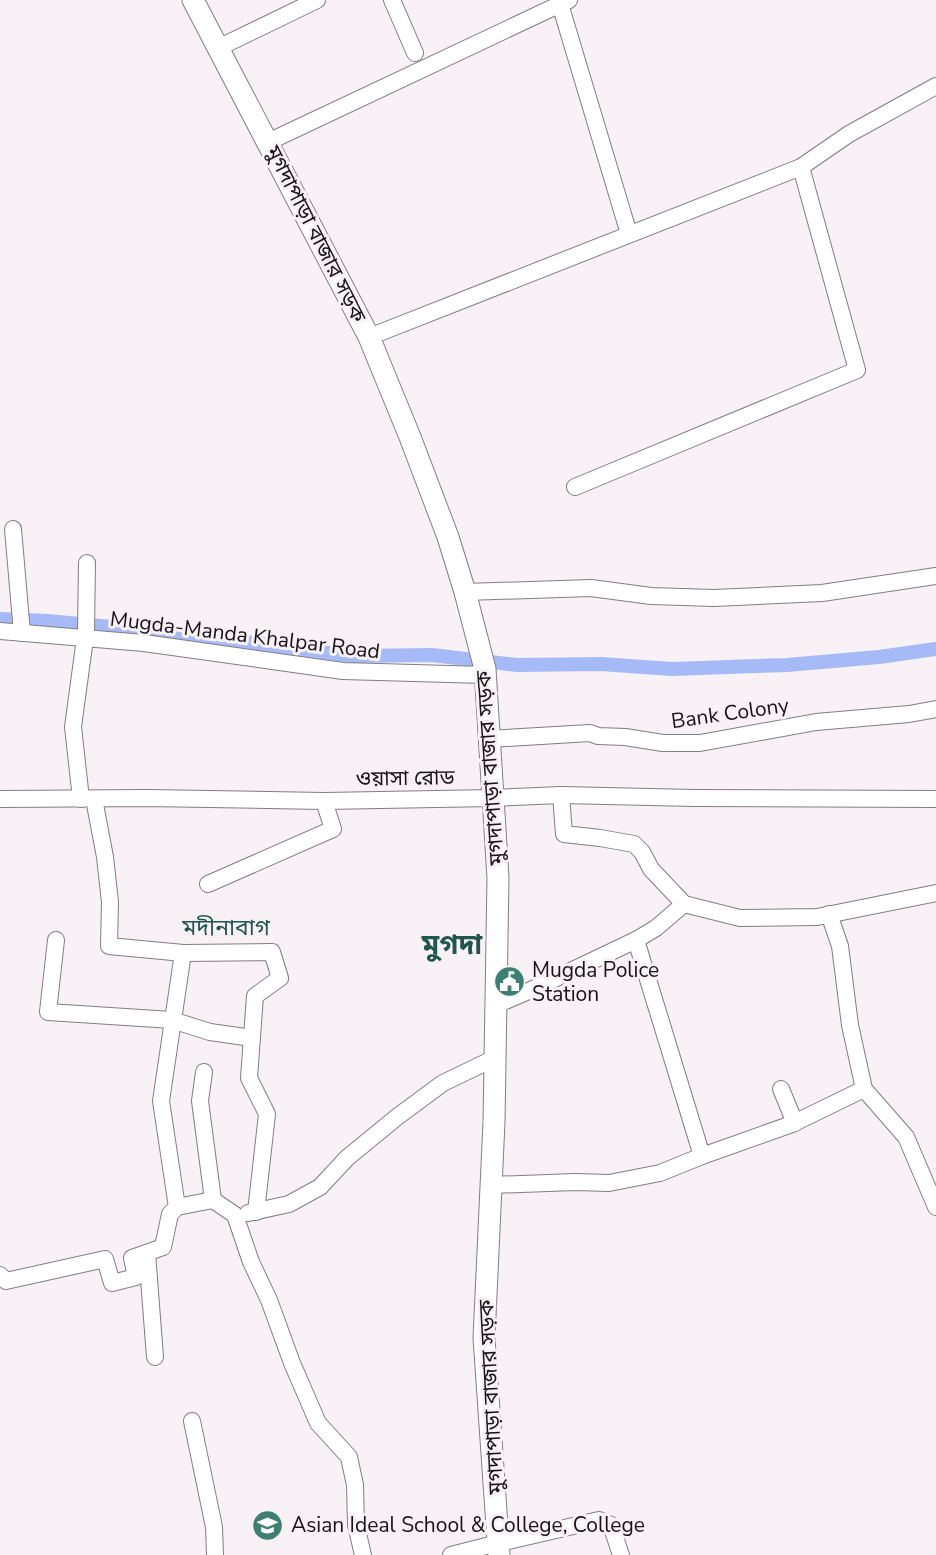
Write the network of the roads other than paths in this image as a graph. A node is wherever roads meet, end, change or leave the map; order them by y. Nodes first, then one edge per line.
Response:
1 (192, 0) edge
2 (317, 0) edge
3 (391, 0) edge
4 (565, 2) edge
5 (218, 48) junction
6 (415, 53) dead end
7 (936, 86) edge
8 (268, 142) junction
9 (801, 167) junction
10 (629, 234) junction
11 (369, 337) junction
12 (575, 486) dead end
13 (13, 529) dead end
14 (87, 563) dead end
15 (936, 576) edge
16 (465, 592) junction
17 (22, 625) junction
18 (86, 630) junction
19 (0, 632) edge
20 (485, 672) junction
21 (936, 709) edge
22 (489, 739) junction
23 (561, 795) junction
24 (493, 798) junction
25 (0, 799) edge
26 (88, 799) junction
27 (936, 799) edge
28 (324, 801) junction
29 (208, 884) dead end
30 (936, 893) edge
31 (684, 904) junction
32 (830, 915) junction
33 (56, 940) dead end
34 (636, 940) junction
35 (183, 953) junction
36 (496, 1005) junction
37 (172, 1020) junction
38 (252, 1038) junction
39 (495, 1058) junction
40 (204, 1072) dead end
41 (781, 1089) dead end
42 (864, 1089) junction
43 (795, 1123) junction
44 (702, 1156) junction
45 (491, 1185) junction
46 (213, 1200) junction
47 (177, 1207) junction
48 (936, 1207) edge
49 (256, 1212) junction
50 (235, 1215) junction
51 (147, 1253) junction
52 (0, 1275) edge
53 (155, 1357) dead end
54 (192, 1421) dead end
55 (499, 1547) edge
56 (215, 1555) edge
57 (363, 1555) edge
58 (450, 1555) edge
59 (621, 1555) edge

1 - 5 street, মুগদাপাড়া বাজার সড়ক
2 - 5 street
3 - 6 street
4 - 8 street
4 - 10 street
5 - 8 street, মুগদাপাড়া বাজার সড়ক
7 - 9 street
8 - 11 street, মুগদাপাড়া বাজার সড়ক
9 - 10 street
9 - 12 street
10 - 11 street
11 - 16 street, মুগদাপাড়া বাজার সড়ক
13 - 17 street
14 - 18 street
15 - 16 street
16 - 20 street, মুগদাপাড়া বাজার সড়ক
17 - 18 street, Mugda-Manda Khalpar Road
17 - 19 street, Mugda-Manda Khalpar Road
18 - 20 street, Mugda-Manda Khalpar Road
18 - 26 street
20 - 22 street, মুগদাপাড়া বাজার সড়ক
21 - 22 street, Bank Colony
22 - 24 street, মুগদাপাড়া বাজার সড়ক
23 - 24 street, ওয়াসা রোড
23 - 27 street, ওয়াসা রোড
23 - 31 street
24 - 28 street, ওয়াসা রোড
24 - 36 street, মুগদাপাড়া বাজার সড়ক
25 - 26 street, ওয়াসা রোড
26 - 28 street, ওয়াসা রোড
26 - 35 street
28 - 29 street
30 - 32 street
31 - 32 street
31 - 34 street
32 - 42 street
33 - 37 street
34 - 36 street
34 - 44 street
35 - 37 street
35 - 38 street
36 - 39 street, মুগদাপাড়া বাজার সড়ক
37 - 38 street
37 - 47 street
38 - 49 street
39 - 45 street, মুগদাপাড়া বাজার সড়ক
39 - 49 street
40 - 46 street
41 - 43 street
42 - 43 street
42 - 48 street
43 - 44 street
44 - 45 street
45 - 55 street, মুগদাপাড়া বাজার সড়ক
46 - 47 street
46 - 50 street
47 - 51 street
49 - 50 street
50 - 57 street
51 - 52 street
51 - 53 street
54 - 56 street
55 - 58 street
55 - 59 street

